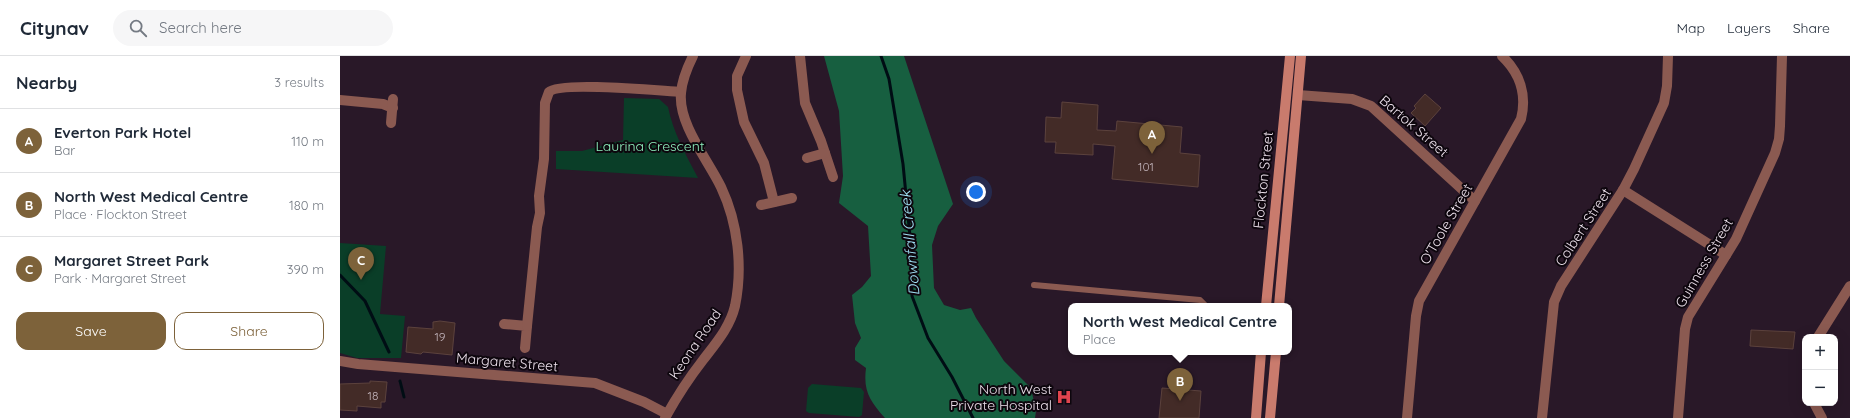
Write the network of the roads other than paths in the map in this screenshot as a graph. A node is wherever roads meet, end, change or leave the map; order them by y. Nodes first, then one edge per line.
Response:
1 (693, 56) edge
2 (746, 56) edge
3 (800, 56) edge
4 (1290, 56) edge
5 (1301, 56) edge
6 (1502, 56) edge
7 (1668, 56) edge
8 (1782, 56) edge
9 (681, 92) junction
10 (1298, 95) junction
11 (340, 100) edge
12 (391, 123) dead end
13 (825, 153) junction
14 (807, 158) dead end
15 (833, 177) dead end
16 (1623, 190) junction
17 (792, 198) dead end
18 (1476, 201) junction
19 (774, 202) junction
20 (761, 205) dead end
21 (1726, 255) junction
22 (1034, 286) dead end
23 (1849, 289) edge
24 (1203, 303) edge
25 (1266, 303) edge
26 (1279, 303) edge
27 (504, 324) dead end
28 (527, 326) junction
29 (1820, 334) edge
30 (525, 348) road end
31 (1262, 355) edge
32 (1276, 355) edge
33 (340, 361) edge
34 (1816, 406) edge
35 (666, 416) edge
36 (1256, 418) edge
37 (1270, 418) edge
38 (1407, 418) edge
39 (1542, 418) edge
40 (1678, 418) edge
41 (1822, 418) edge

1 - 9 street, Keona Road
2 - 19 street
3 - 13 street
4 - 25 street, Flockton Street
5 - 10 street, Flockton Street
6 - 18 street, O'Toole Street
7 - 16 street, Colbert Street
8 - 21 street, Guinness Street
9 - 28 street
9 - 35 street, Keona Road
10 - 18 street, Bartok Street
10 - 26 street, Flockton Street
11 - 12 street
13 - 14 street
13 - 15 street
16 - 21 street
16 - 39 street, Colbert Street
17 - 19 street
18 - 38 street, O'Toole Street
19 - 20 street
21 - 40 street, Guinness Street
22 - 24 lane
23 - 29 street
27 - 28 street
28 - 30 street
31 - 36 street
32 - 37 street
33 - 35 street, Margaret Street
34 - 41 street

